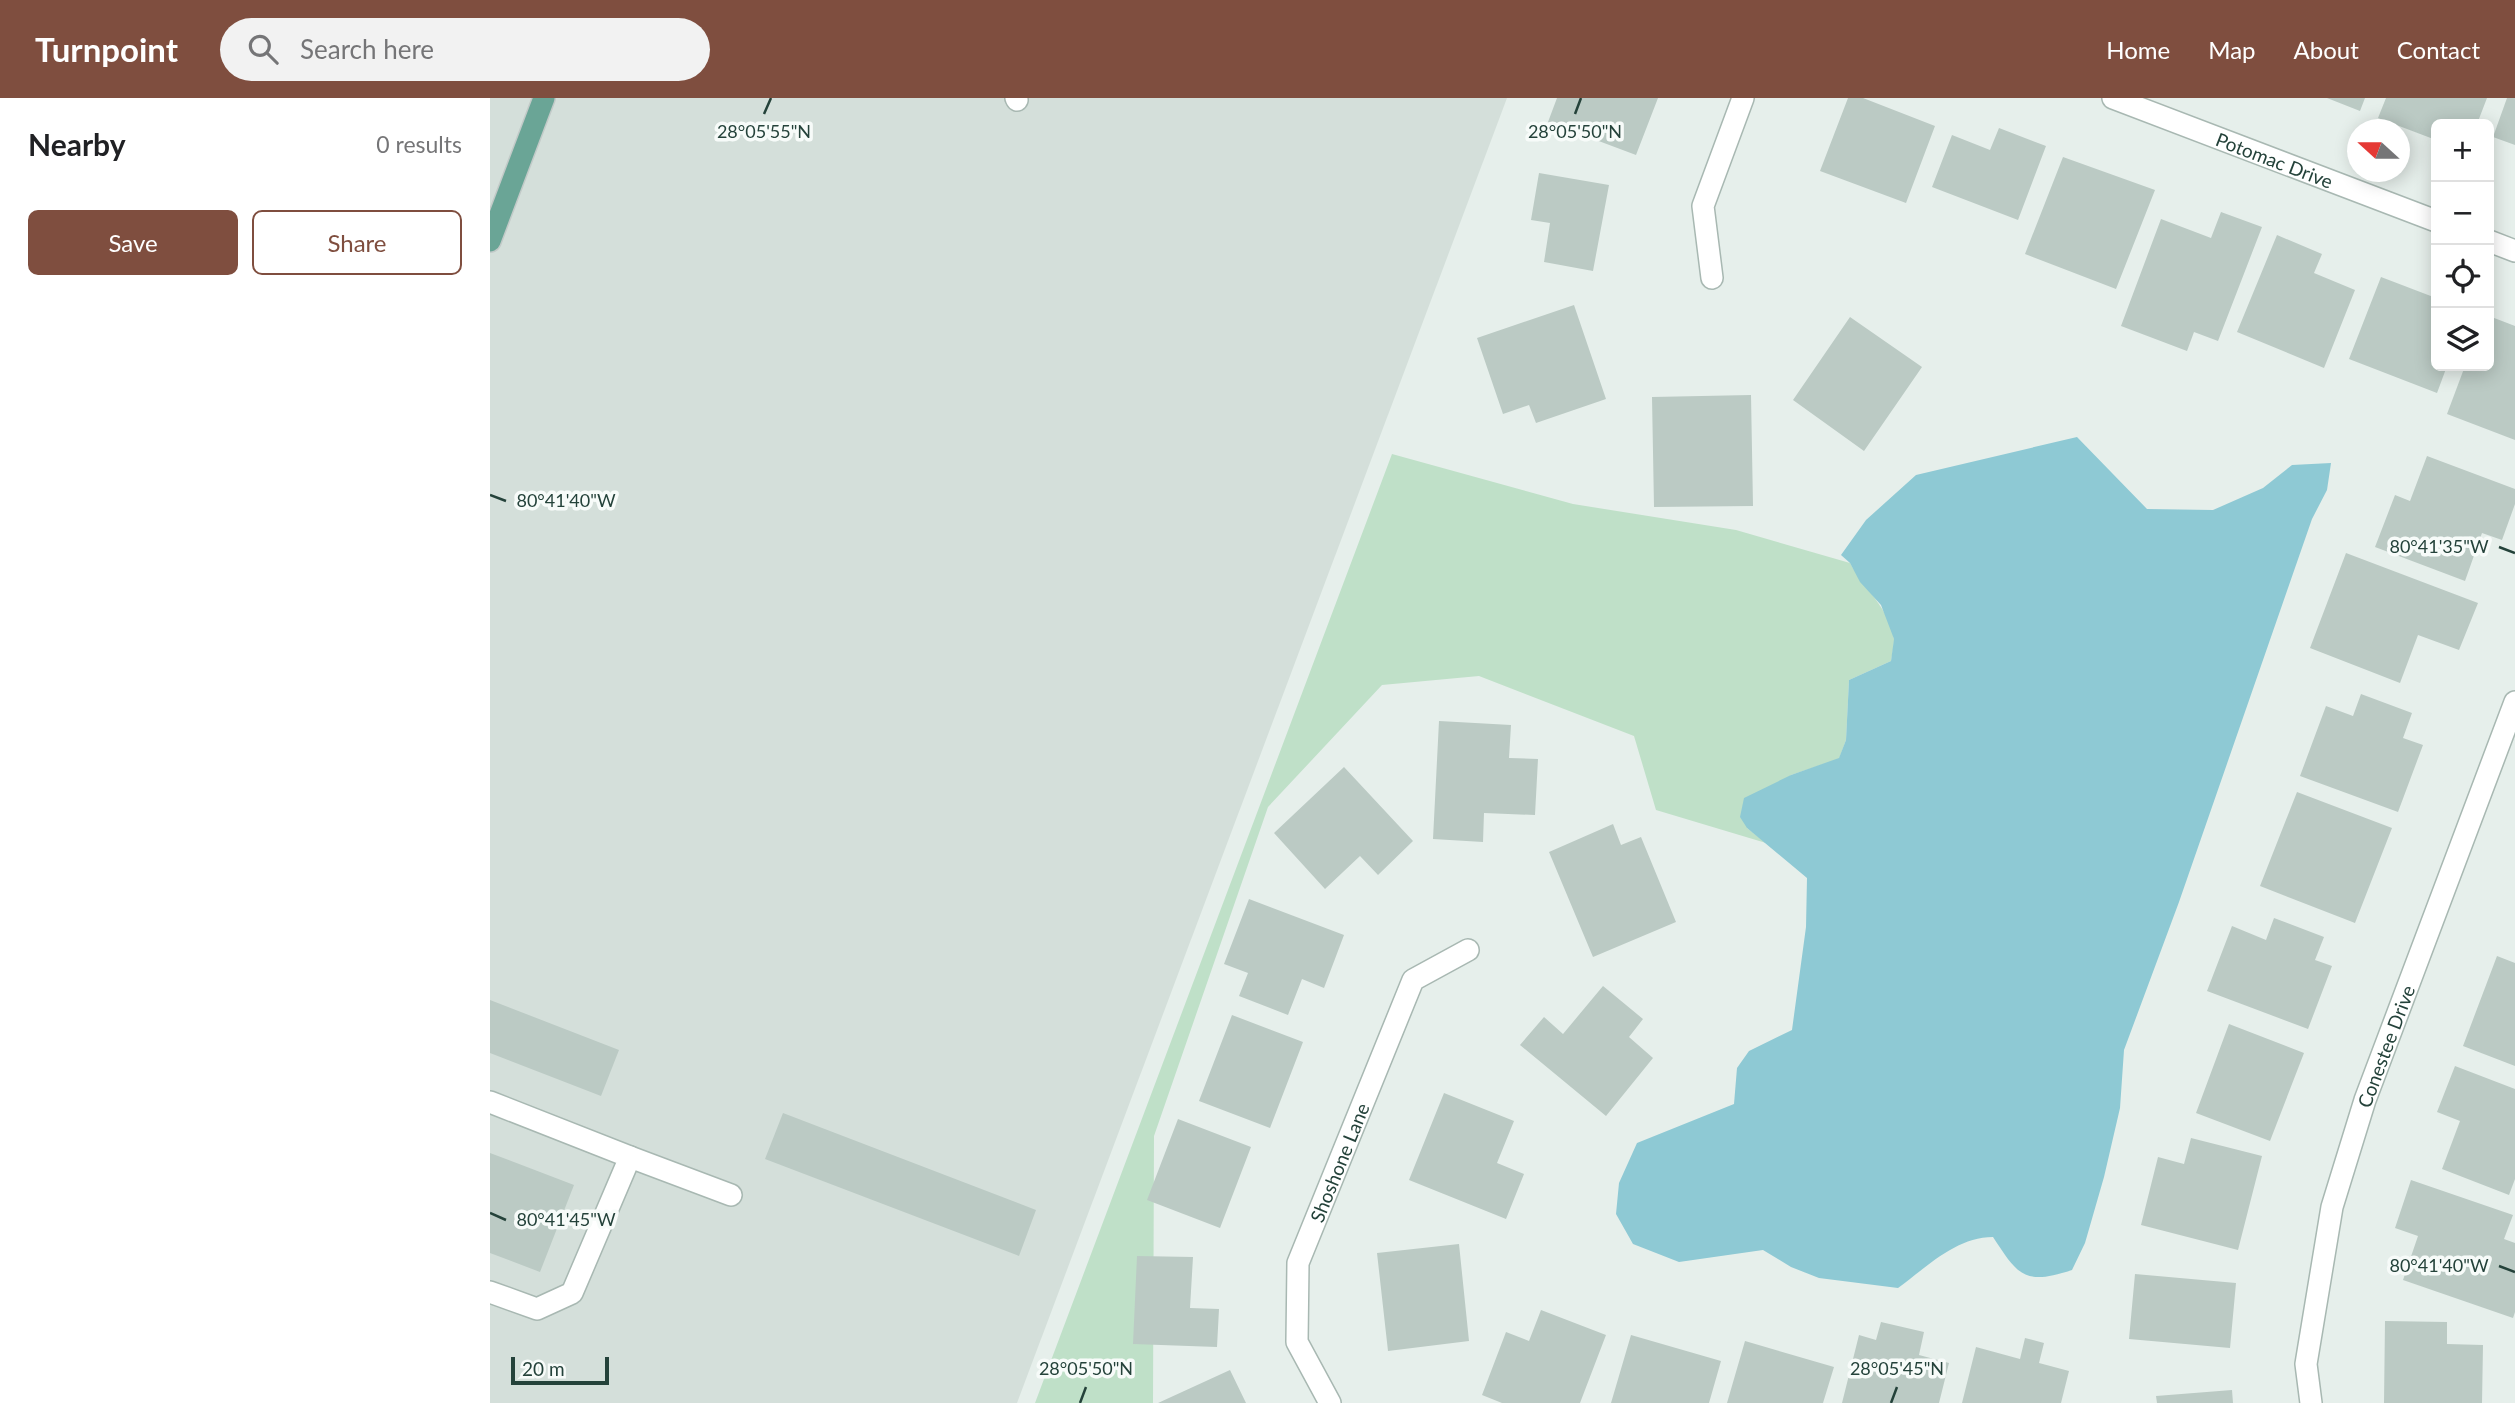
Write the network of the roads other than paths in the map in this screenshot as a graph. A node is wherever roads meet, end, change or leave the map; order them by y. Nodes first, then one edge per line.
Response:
1 (544, 98) edge
2 (1743, 98) edge
3 (2113, 98) edge
4 (2431, 219) edge
5 (490, 241) edge
6 (2494, 243) edge
7 (2515, 251) edge
8 (1712, 278) dead end
9 (2515, 702) edge
10 (1468, 950) dead end
11 (490, 1102) edge
12 (630, 1157) junction
13 (731, 1195) dead end
14 (490, 1292) edge
15 (1330, 1403) edge
16 (2311, 1403) edge

1 - 5 main road
2 - 8 street
3 - 4 street, Potomac Drive
6 - 7 street
9 - 16 street, Conestee Drive
10 - 15 street, Shoshone Lane
11 - 12 street
12 - 13 street
12 - 14 street

